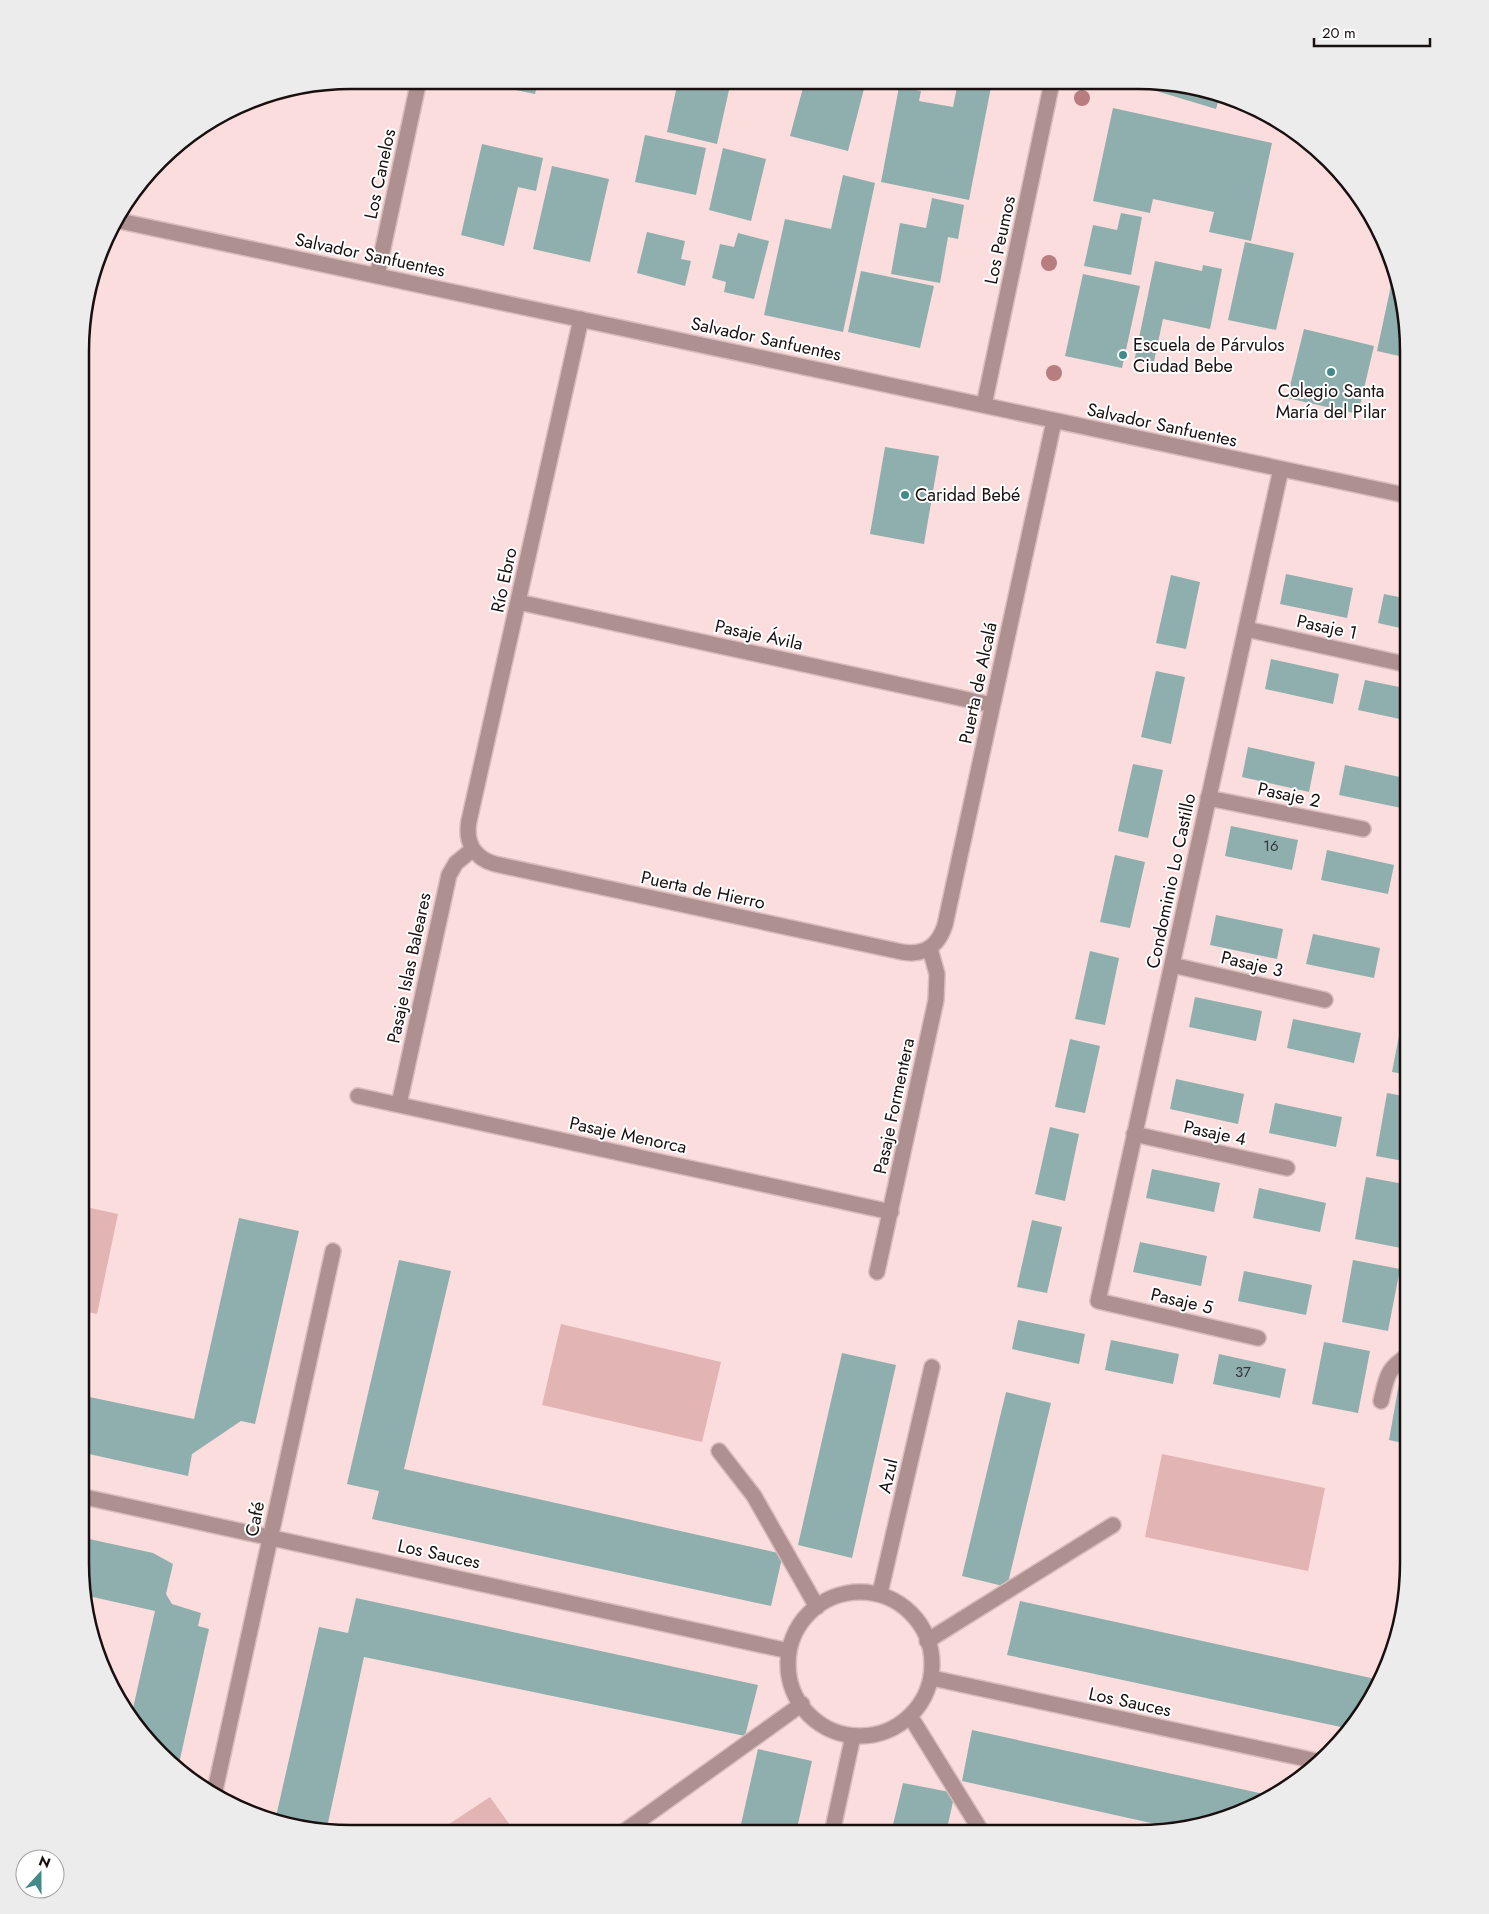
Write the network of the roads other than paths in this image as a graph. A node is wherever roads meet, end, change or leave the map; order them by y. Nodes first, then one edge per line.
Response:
1 (417, 89) edge
2 (1051, 89) edge
3 (123, 222) edge
4 (377, 276) junction
5 (581, 319) junction
6 (984, 405) junction
7 (1054, 421) junction
8 (1281, 469) junction
9 (1400, 494) edge
10 (518, 602) junction
11 (1246, 629) junction
12 (1400, 662) dead end
13 (992, 705) junction
14 (1208, 798) junction
15 (1363, 829) dead end
16 (472, 849) junction
17 (930, 948) junction
18 (1172, 965) junction
19 (1325, 1000) dead end
20 (358, 1096) dead end
21 (399, 1104) junction
22 (1134, 1134) junction
23 (1287, 1168) dead end
24 (890, 1212) junction
25 (333, 1251) dead end
26 (877, 1272) dead end
27 (1098, 1301) joint
28 (1258, 1338) dead end
29 (1400, 1361) edge
30 (932, 1367) dead end
31 (1382, 1401) dead end
32 (719, 1451) dead end
33 (89, 1498) edge
34 (1113, 1525) dead end
35 (271, 1536) junction
36 (880, 1594) junction
37 (817, 1607) junction
38 (927, 1641) junction
39 (789, 1651) junction
40 (932, 1678) junction
41 (802, 1704) junction
42 (910, 1716) junction
43 (853, 1736) junction
44 (1311, 1760) edge
45 (216, 1787) edge
46 (633, 1825) edge
47 (834, 1825) edge
48 (977, 1825) edge

1 - 4 street, Los Canelos
2 - 6 street, Los Peumos
3 - 4 street, Salvador Sanfuentes
4 - 5 street, Salvador Sanfuentes
5 - 6 street, Salvador Sanfuentes
5 - 10 street, Río Ebro
6 - 7 street, Salvador Sanfuentes
7 - 8 street, Salvador Sanfuentes
7 - 13 street, Puerta de Alcalá
8 - 9 street, Salvador Sanfuentes
8 - 11 street, Condominio Lo Castillo
10 - 13 street, Pasaje Ávila
10 - 16 street, Río Ebro
11 - 12 street, Pasaje 1
11 - 14 street, Condominio Lo Castillo
13 - 17 street, Puerta de Alcalá
14 - 15 street, Pasaje 2
14 - 18 street, Condominio Lo Castillo
16 - 17 street, Puerta de Hierro
16 - 21 street, Pasaje Islas Baleares
17 - 24 street, Pasaje Formentera
18 - 19 street, Pasaje 3
18 - 22 street, Condominio Lo Castillo
20 - 21 street, Pasaje Menorca
21 - 24 street, Pasaje Menorca
22 - 23 street, Pasaje 4
22 - 27 street, Condominio Lo Castillo
24 - 26 street, Pasaje Formentera
25 - 35 street, Café
27 - 28 street, Pasaje 5
29 - 31 street
30 - 36 street, Azul
32 - 37 street
33 - 35 street, Los Sauces
34 - 38 street
35 - 39 street, Los Sauces
35 - 45 street, Café
36 - 37 street
36 - 38 street
37 - 39 street
38 - 40 street
39 - 41 street
40 - 42 street
40 - 44 street, Los Sauces
41 - 43 street
41 - 46 street
42 - 43 street
42 - 48 street
43 - 47 street

